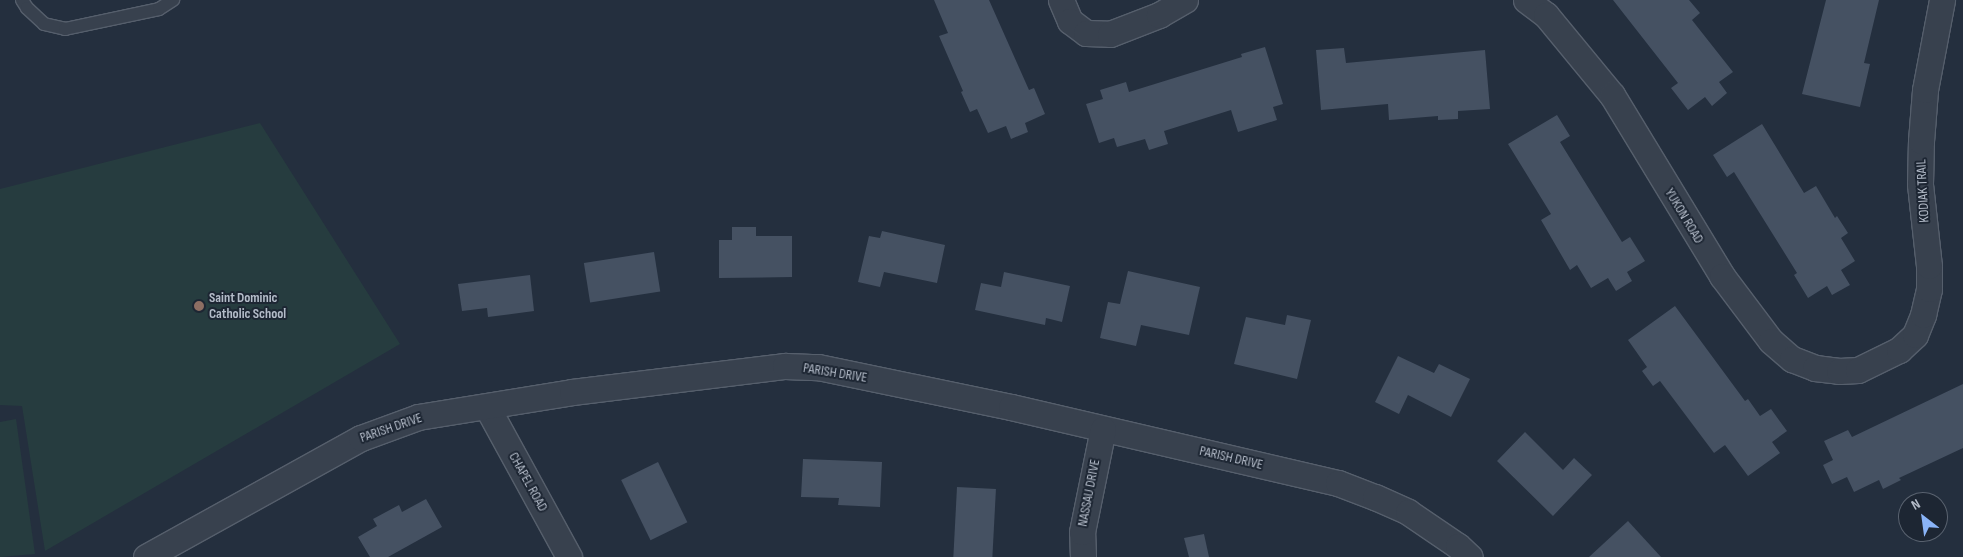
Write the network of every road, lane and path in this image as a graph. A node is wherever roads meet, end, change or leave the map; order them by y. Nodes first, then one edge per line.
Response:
1 (22, 0) edge
2 (173, 0) edge
3 (1061, 0) edge
4 (1185, 0) edge
5 (1526, 0) edge
6 (1942, 0) edge
7 (1878, 362) joint
8 (487, 407) junction
9 (1103, 429) junction
10 (146, 557) edge
11 (570, 557) edge
12 (1082, 557) edge
13 (1470, 557) edge

1 - 2 lane
3 - 4 street
5 - 7 street, YUKON ROAD
6 - 7 street, KODIAK TRAIL
8 - 9 street, PARISH DRIVE
8 - 10 street, PARISH DRIVE
8 - 11 street, CHAPEL ROAD
9 - 12 street, NASSAU DRIVE
9 - 13 street, PARISH DRIVE

